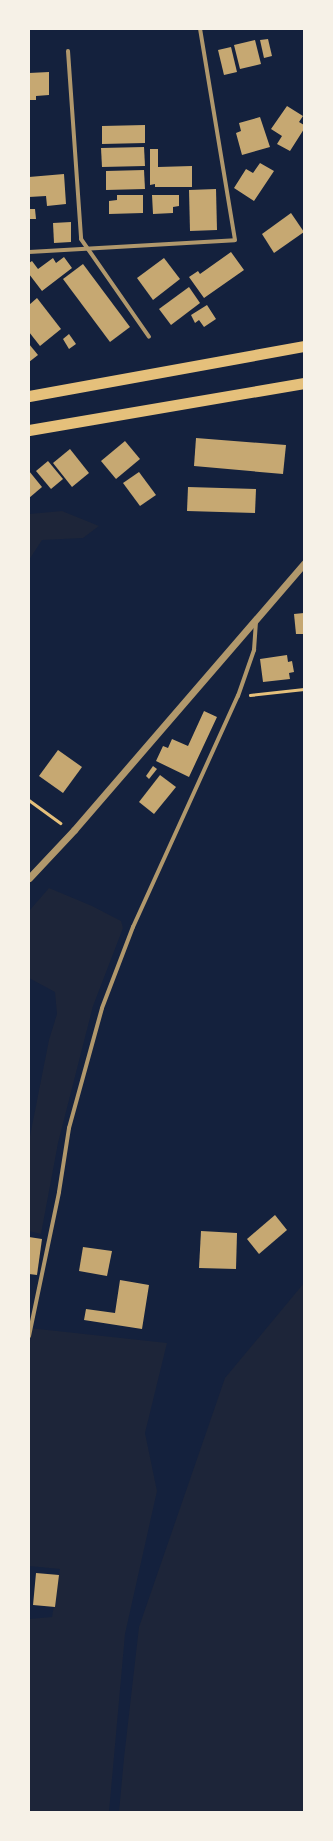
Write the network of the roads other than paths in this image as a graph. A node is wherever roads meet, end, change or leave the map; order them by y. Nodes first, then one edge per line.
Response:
1 (200, 29) edge
2 (68, 51) dead end
3 (87, 249) junction
4 (29, 252) edge
5 (149, 337) dead end
6 (304, 346) edge
7 (304, 383) edge
8 (29, 396) edge
9 (29, 430) edge
10 (304, 564) edge
11 (256, 622) junction
12 (29, 878) edge
13 (29, 1336) edge

1 - 3 street
2 - 3 street
3 - 4 street
3 - 5 street
6 - 8 highway
7 - 9 highway
10 - 11 street
11 - 12 street
11 - 13 street

